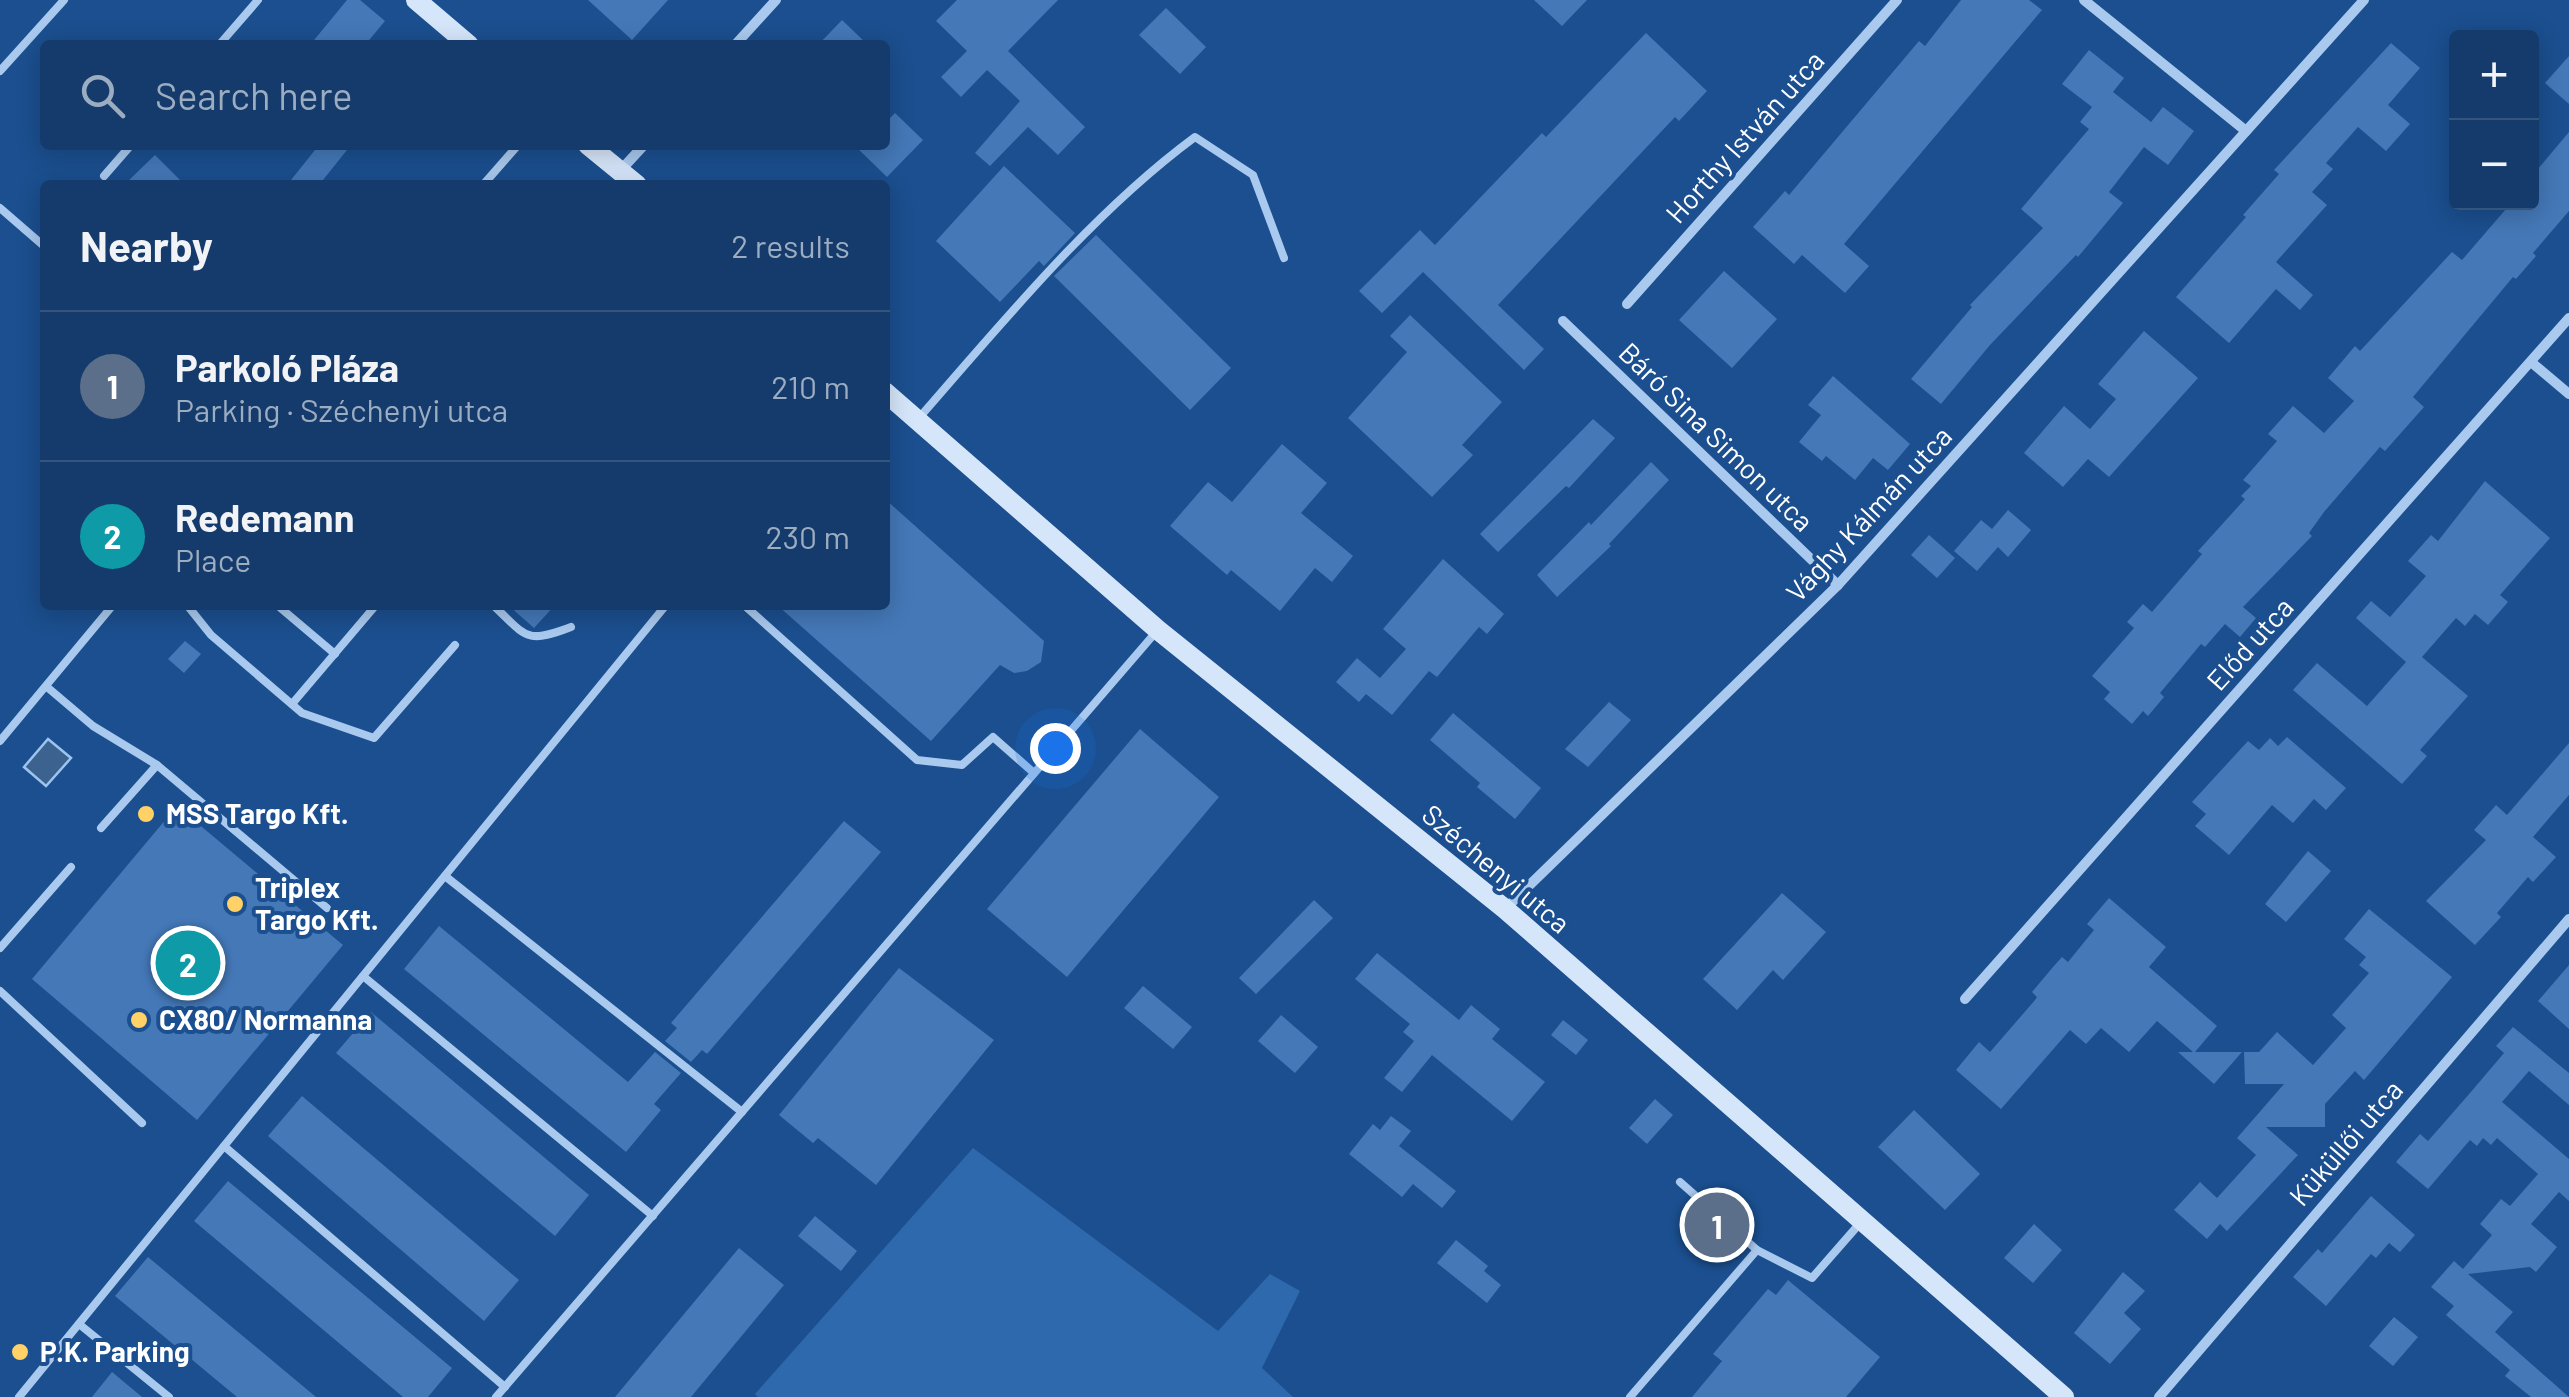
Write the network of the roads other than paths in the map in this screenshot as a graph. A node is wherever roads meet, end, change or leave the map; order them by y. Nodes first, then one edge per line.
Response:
1 (258, 0) edge
2 (416, 0) edge
3 (776, 0) edge
4 (1897, 0) edge
5 (2084, 0) edge
6 (2364, 0) edge
7 (62, 1) edge
8 (223, 40) edge
9 (463, 40) edge
10 (740, 40) edge
11 (0, 71) edge
12 (2246, 131) junction
13 (127, 150) edge
14 (514, 150) edge
15 (594, 150) edge
16 (639, 150) edge
17 (620, 171) junction
18 (104, 176) dead end
19 (487, 180) edge
20 (631, 180) edge
21 (0, 208) edge
22 (40, 243) edge
23 (1284, 258) dead end
24 (1628, 304) dead end
25 (2569, 318) edge
26 (1563, 321) dead end
27 (2531, 362) junction
28 (2569, 394) edge
29 (890, 396) edge
30 (918, 419) junction
31 (1838, 585) junction
32 (109, 610) edge
33 (192, 610) edge
34 (282, 610) edge
35 (372, 610) edge
36 (498, 610) edge
37 (662, 610) edge
38 (750, 610) edge
39 (570, 627) dead end
40 (1158, 630) junction
41 (455, 645) dead end
42 (335, 654) junction
43 (47, 688) junction
44 (292, 704) junction
45 (0, 741) edge
46 (156, 765) junction
47 (1034, 773) junction
48 (101, 828) dead end
49 (71, 867) dead end
50 (445, 876) junction
51 (326, 908) dead end
52 (1505, 910) junction
53 (2569, 920) edge
54 (0, 948) edge
55 (362, 976) junction
56 (0, 991) edge
57 (1965, 1000) dead end
58 (742, 1112) junction
59 (142, 1123) dead end
60 (224, 1146) junction
61 (1680, 1182) dead end
62 (652, 1216) junction
63 (1861, 1222) junction
64 (1757, 1250) junction
65 (78, 1324) junction
66 (505, 1387) junction
67 (19, 1397) edge
68 (169, 1397) edge
69 (496, 1397) edge
70 (1630, 1397) edge
71 (2064, 1397) edge
72 (2158, 1397) edge

1 - 8 lane
2 - 9 street
3 - 10 street
4 - 24 street, Horthy István utca
5 - 12 street
6 - 12 street, Vághy Kálmán utca
7 - 11 lane
12 - 31 street, Vághy Kálmán utca
13 - 18 lane
14 - 19 lane
15 - 17 street
16 - 17 street
17 - 20 street
21 - 22 lane
23 - 30 lane
25 - 27 street, Előd utca
26 - 31 street, Báró Sina Simon utca
27 - 28 street
27 - 57 street, Előd utca
29 - 30 street, Széchenyi utca
30 - 40 street, Széchenyi utca
31 - 52 street, Vághy Kálmán utca
32 - 43 lane
33 - 44 lane
34 - 42 lane
35 - 42 lane
36 - 39 lane
37 - 50 lane
38 - 47 lane
40 - 47 lane
40 - 52 street, Széchenyi utca
41 - 44 lane
42 - 44 lane
43 - 45 lane
43 - 46 lane
46 - 48 lane
46 - 51 lane
47 - 58 lane
49 - 54 lane
50 - 55 lane
50 - 58 lane
52 - 63 street, Széchenyi utca
53 - 72 street, Küküllői utca
55 - 60 lane
55 - 62 lane
56 - 59 lane
58 - 62 lane
60 - 65 lane
60 - 66 lane
61 - 64 lane
62 - 66 lane
63 - 64 lane
63 - 71 street, Széchenyi utca
64 - 70 lane
65 - 67 lane
65 - 68 lane
66 - 69 lane

